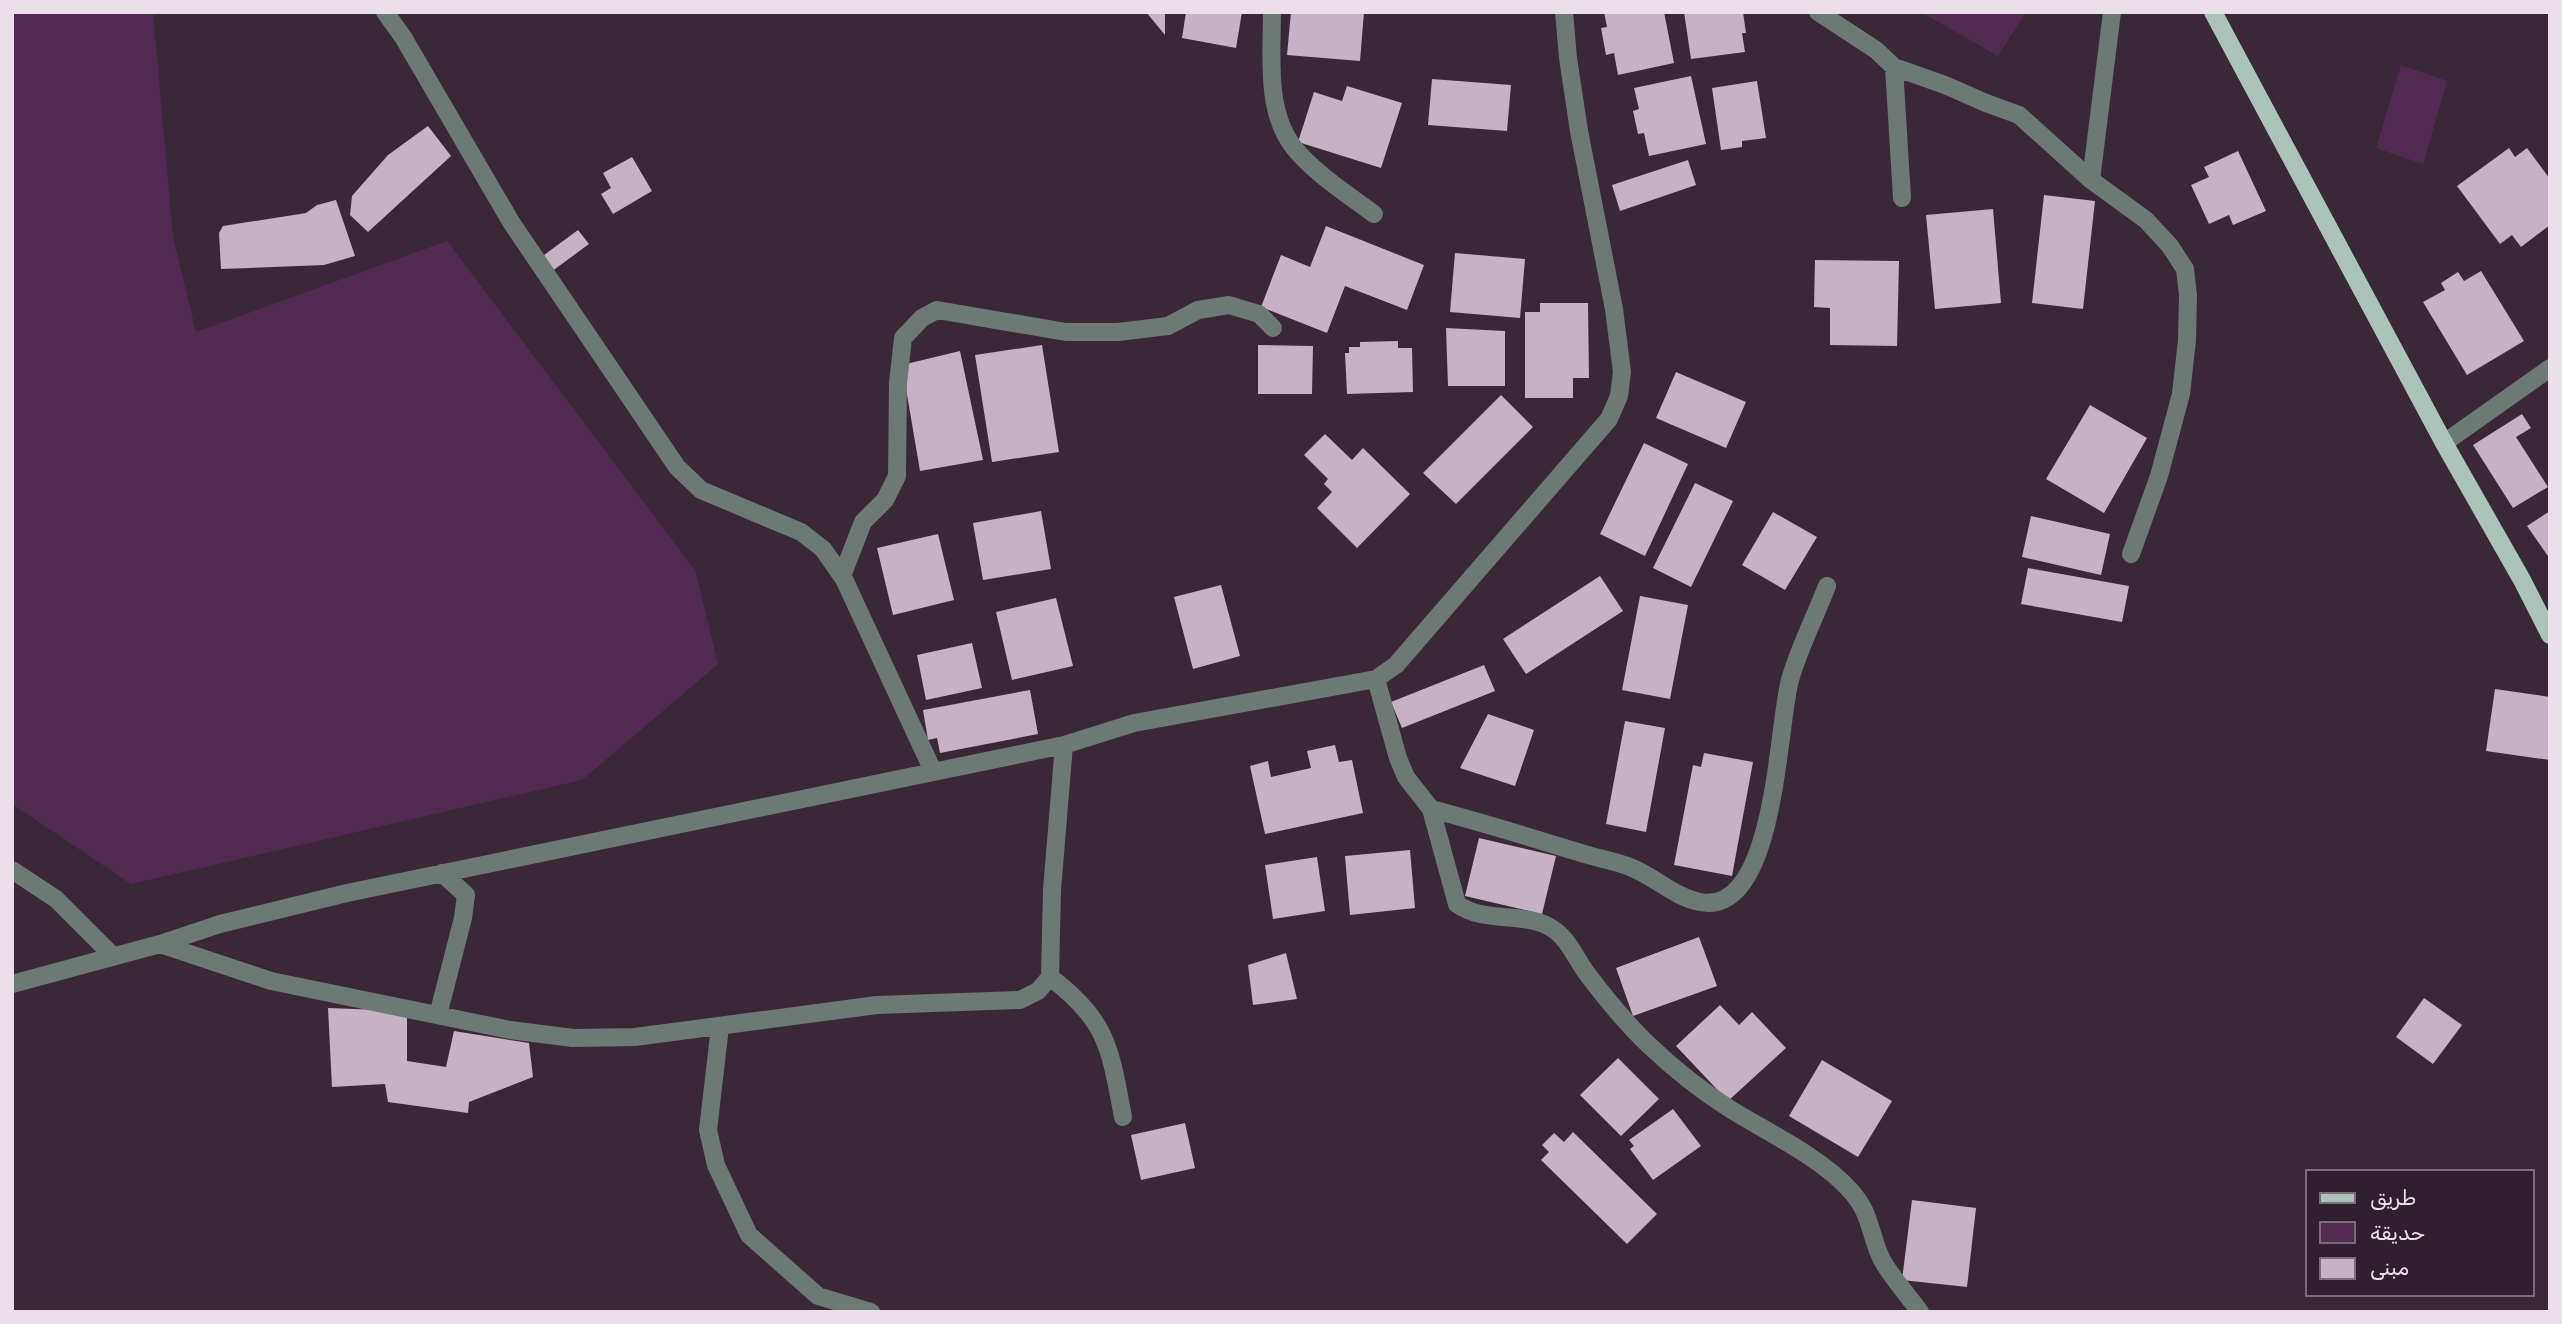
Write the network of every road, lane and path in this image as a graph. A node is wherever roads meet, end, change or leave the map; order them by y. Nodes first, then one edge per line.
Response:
1 (385, 12) edge
2 (1272, 12) edge
3 (1564, 12) edge
4 (1818, 12) edge
5 (2112, 12) edge
6 (2213, 12) edge
7 (1894, 67) junction
8 (2091, 180) junction
9 (1902, 198) dead end
10 (1374, 214) dead end
11 (1273, 327) dead end
12 (2550, 368) edge
13 (2444, 443) junction
14 (2131, 554) dead end
15 (842, 576) junction
16 (1827, 586) dead end
17 (2550, 635) edge
18 (1376, 680) junction
19 (1063, 745) junction
20 (933, 771) junction
21 (1431, 808) junction
22 (12, 870) edge
23 (442, 873) junction
24 (160, 944) junction
25 (112, 955) junction
26 (1050, 976) junction
27 (12, 984) edge
28 (438, 1015) junction
29 (720, 1027) junction
30 (1123, 1117) dead end
31 (871, 1312) edge
32 (1920, 1312) edge

1 - 15 street
2 - 10 street
3 - 18 street
4 - 7 street
5 - 8 street
6 - 13 main road
7 - 8 street
7 - 9 street
8 - 14 street
11 - 15 street
12 - 13 street
13 - 17 main road
15 - 20 street
16 - 21 street
18 - 19 street
18 - 21 street
19 - 20 street
19 - 26 street
20 - 23 street
21 - 32 street
22 - 25 street
23 - 24 street
23 - 28 street
24 - 25 street
24 - 28 street
25 - 27 street
26 - 29 street
26 - 30 street
28 - 29 street
29 - 31 street

